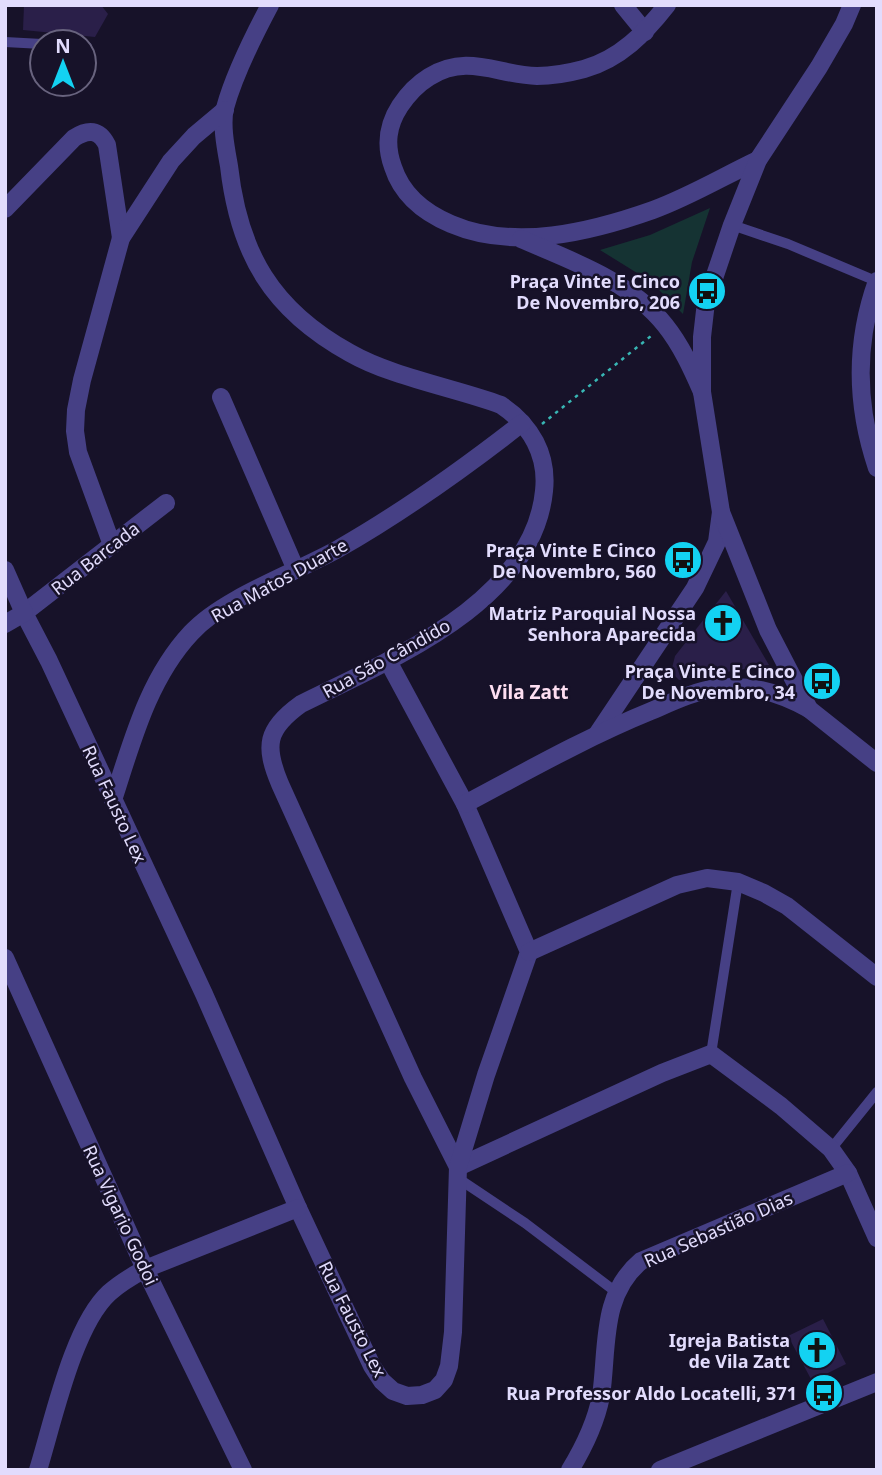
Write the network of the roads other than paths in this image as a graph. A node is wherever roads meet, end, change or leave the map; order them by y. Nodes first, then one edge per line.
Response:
1 (270, 5) edge
2 (623, 5) edge
3 (667, 5) edge
4 (852, 5) edge
5 (645, 32) junction
6 (5, 41) edge
7 (28, 43) edge
8 (225, 110) junction
9 (758, 160) junction
10 (5, 209) edge
11 (732, 225) junction
12 (121, 238) junction
13 (522, 239) junction
14 (877, 281) edge
15 (702, 392) junction
16 (221, 397) dead end
17 (526, 428) junction
18 (877, 468) edge
19 (166, 503) dead end
20 (722, 512) junction
21 (112, 545) junction
22 (5, 570) edge
23 (296, 570) junction
24 (24, 613) junction
25 (5, 624) edge
26 (388, 661) junction
27 (809, 709) junction
28 (598, 733) junction
29 (877, 763) edge
30 (113, 800) junction
31 (465, 804) junction
32 (738, 883) junction
33 (529, 952) junction
34 (5, 958) edge
35 (877, 977) edge
36 (711, 1054) junction
37 (877, 1092) edge
38 (831, 1149) junction
39 (458, 1173) junction
40 (848, 1173) junction
41 (298, 1208) junction
42 (877, 1238) edge
43 (145, 1269) junction
44 (616, 1292) junction
45 (877, 1381) edge
46 (38, 1470) edge
47 (243, 1470) edge
48 (570, 1470) edge
49 (660, 1470) edge

1 - 8 street
2 - 5 street
3 - 5 street
4 - 9 street
5 - 13 street
6 - 7 lane
8 - 12 street
8 - 17 street
9 - 11 street
9 - 13 street
10 - 12 street
11 - 14 lane
11 - 15 street
12 - 21 street
13 - 15 street
14 - 18 street
15 - 20 street
16 - 23 street
17 - 23 street, Rua Matos Duarte
17 - 26 street, Rua São Cândido
19 - 21 street, Rua Barcada
20 - 27 street
20 - 28 street
21 - 24 street, Rua Barcada
22 - 24 street, Rua Fausto Lex
23 - 30 street, Rua Matos Duarte
24 - 25 street, Rua Barcada
24 - 30 street, Rua Fausto Lex
26 - 31 street
26 - 39 street, Rua São Cândido
27 - 28 street
27 - 29 street
28 - 31 street
30 - 41 street, Rua Fausto Lex
31 - 33 street
32 - 33 street
32 - 35 street
32 - 36 lane
33 - 39 street, Rua Fausto Lex
34 - 43 street, Rua Vigario Godoi
36 - 38 street
36 - 39 street
37 - 38 lane
38 - 40 street
39 - 41 street, Rua Fausto Lex
39 - 44 lane
40 - 42 street
40 - 44 street, Rua Sebastião Dias
41 - 43 street
43 - 46 street
43 - 47 street, Rua Vigario Godoi
44 - 48 street, Rua Sebastião Dias
45 - 49 street

